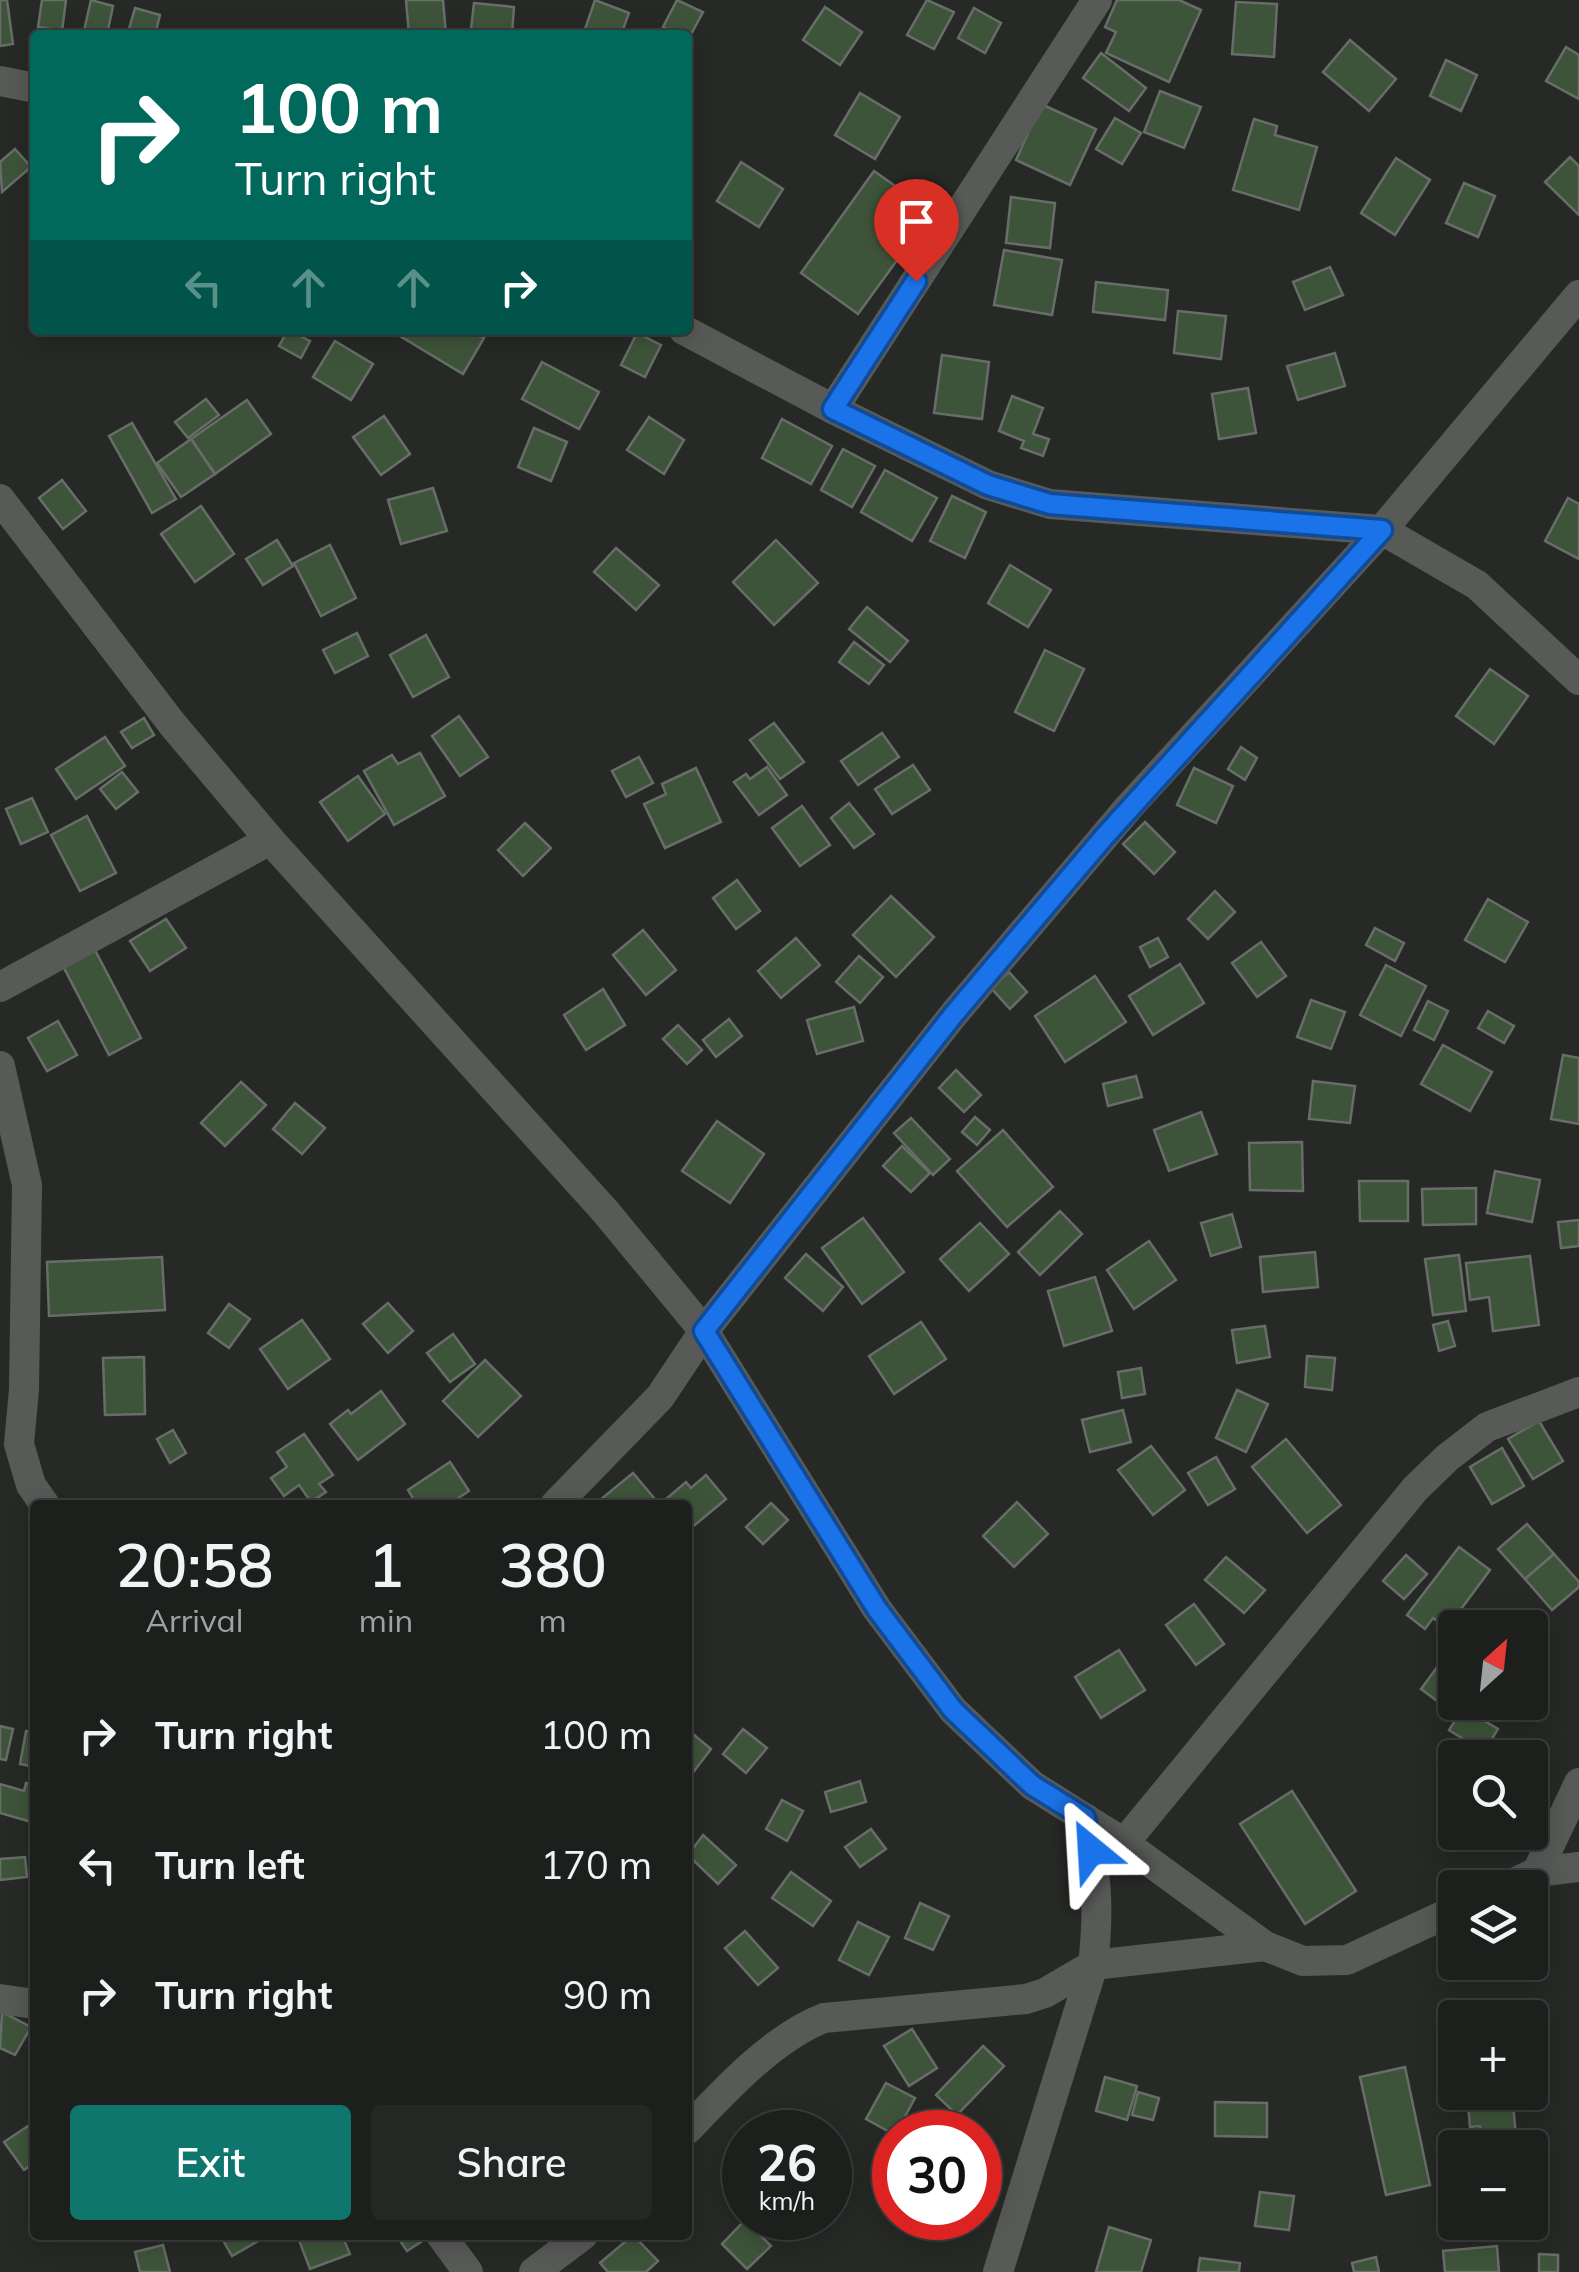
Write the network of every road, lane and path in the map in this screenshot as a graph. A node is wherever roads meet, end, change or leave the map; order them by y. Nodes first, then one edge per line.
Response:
1 (1097, 0) edge
2 (0, 81) edge
3 (30, 87) edge
4 (1579, 294) edge
5 (692, 334) edge
6 (833, 409) junction
7 (0, 500) edge
8 (1382, 530) junction
9 (1579, 680) edge
10 (270, 840) junction
11 (0, 987) edge
12 (0, 1066) edge
13 (704, 1331) junction
14 (1579, 1392) edge
15 (42, 1500) edge
16 (560, 1500) edge
17 (1579, 1784) edge
18 (1085, 1818) junction
19 (1124, 1843) junction
20 (1579, 1866) edge
21 (1538, 1870) edge
22 (1548, 1870) edge
23 (1438, 1918) edge
24 (1265, 1946) junction
25 (1093, 1965) junction
26 (0, 1999) edge
27 (30, 2003) edge
28 (692, 2125) edge
29 (445, 2240) edge
30 (576, 2240) edge
31 (468, 2272) edge
32 (534, 2272) edge
33 (998, 2272) edge

1 - 6 street
2 - 3 street
4 - 8 street
5 - 6 street
6 - 8 street
7 - 10 street
8 - 9 street
8 - 13 street
10 - 11 street
10 - 13 street
12 - 15 street
13 - 16 street
13 - 18 street
14 - 19 street
17 - 21 street
18 - 19 street
18 - 25 street
19 - 24 street
20 - 22 street
23 - 24 street
24 - 25 street
25 - 28 street
25 - 33 street
26 - 27 street
29 - 31 street
30 - 32 street

